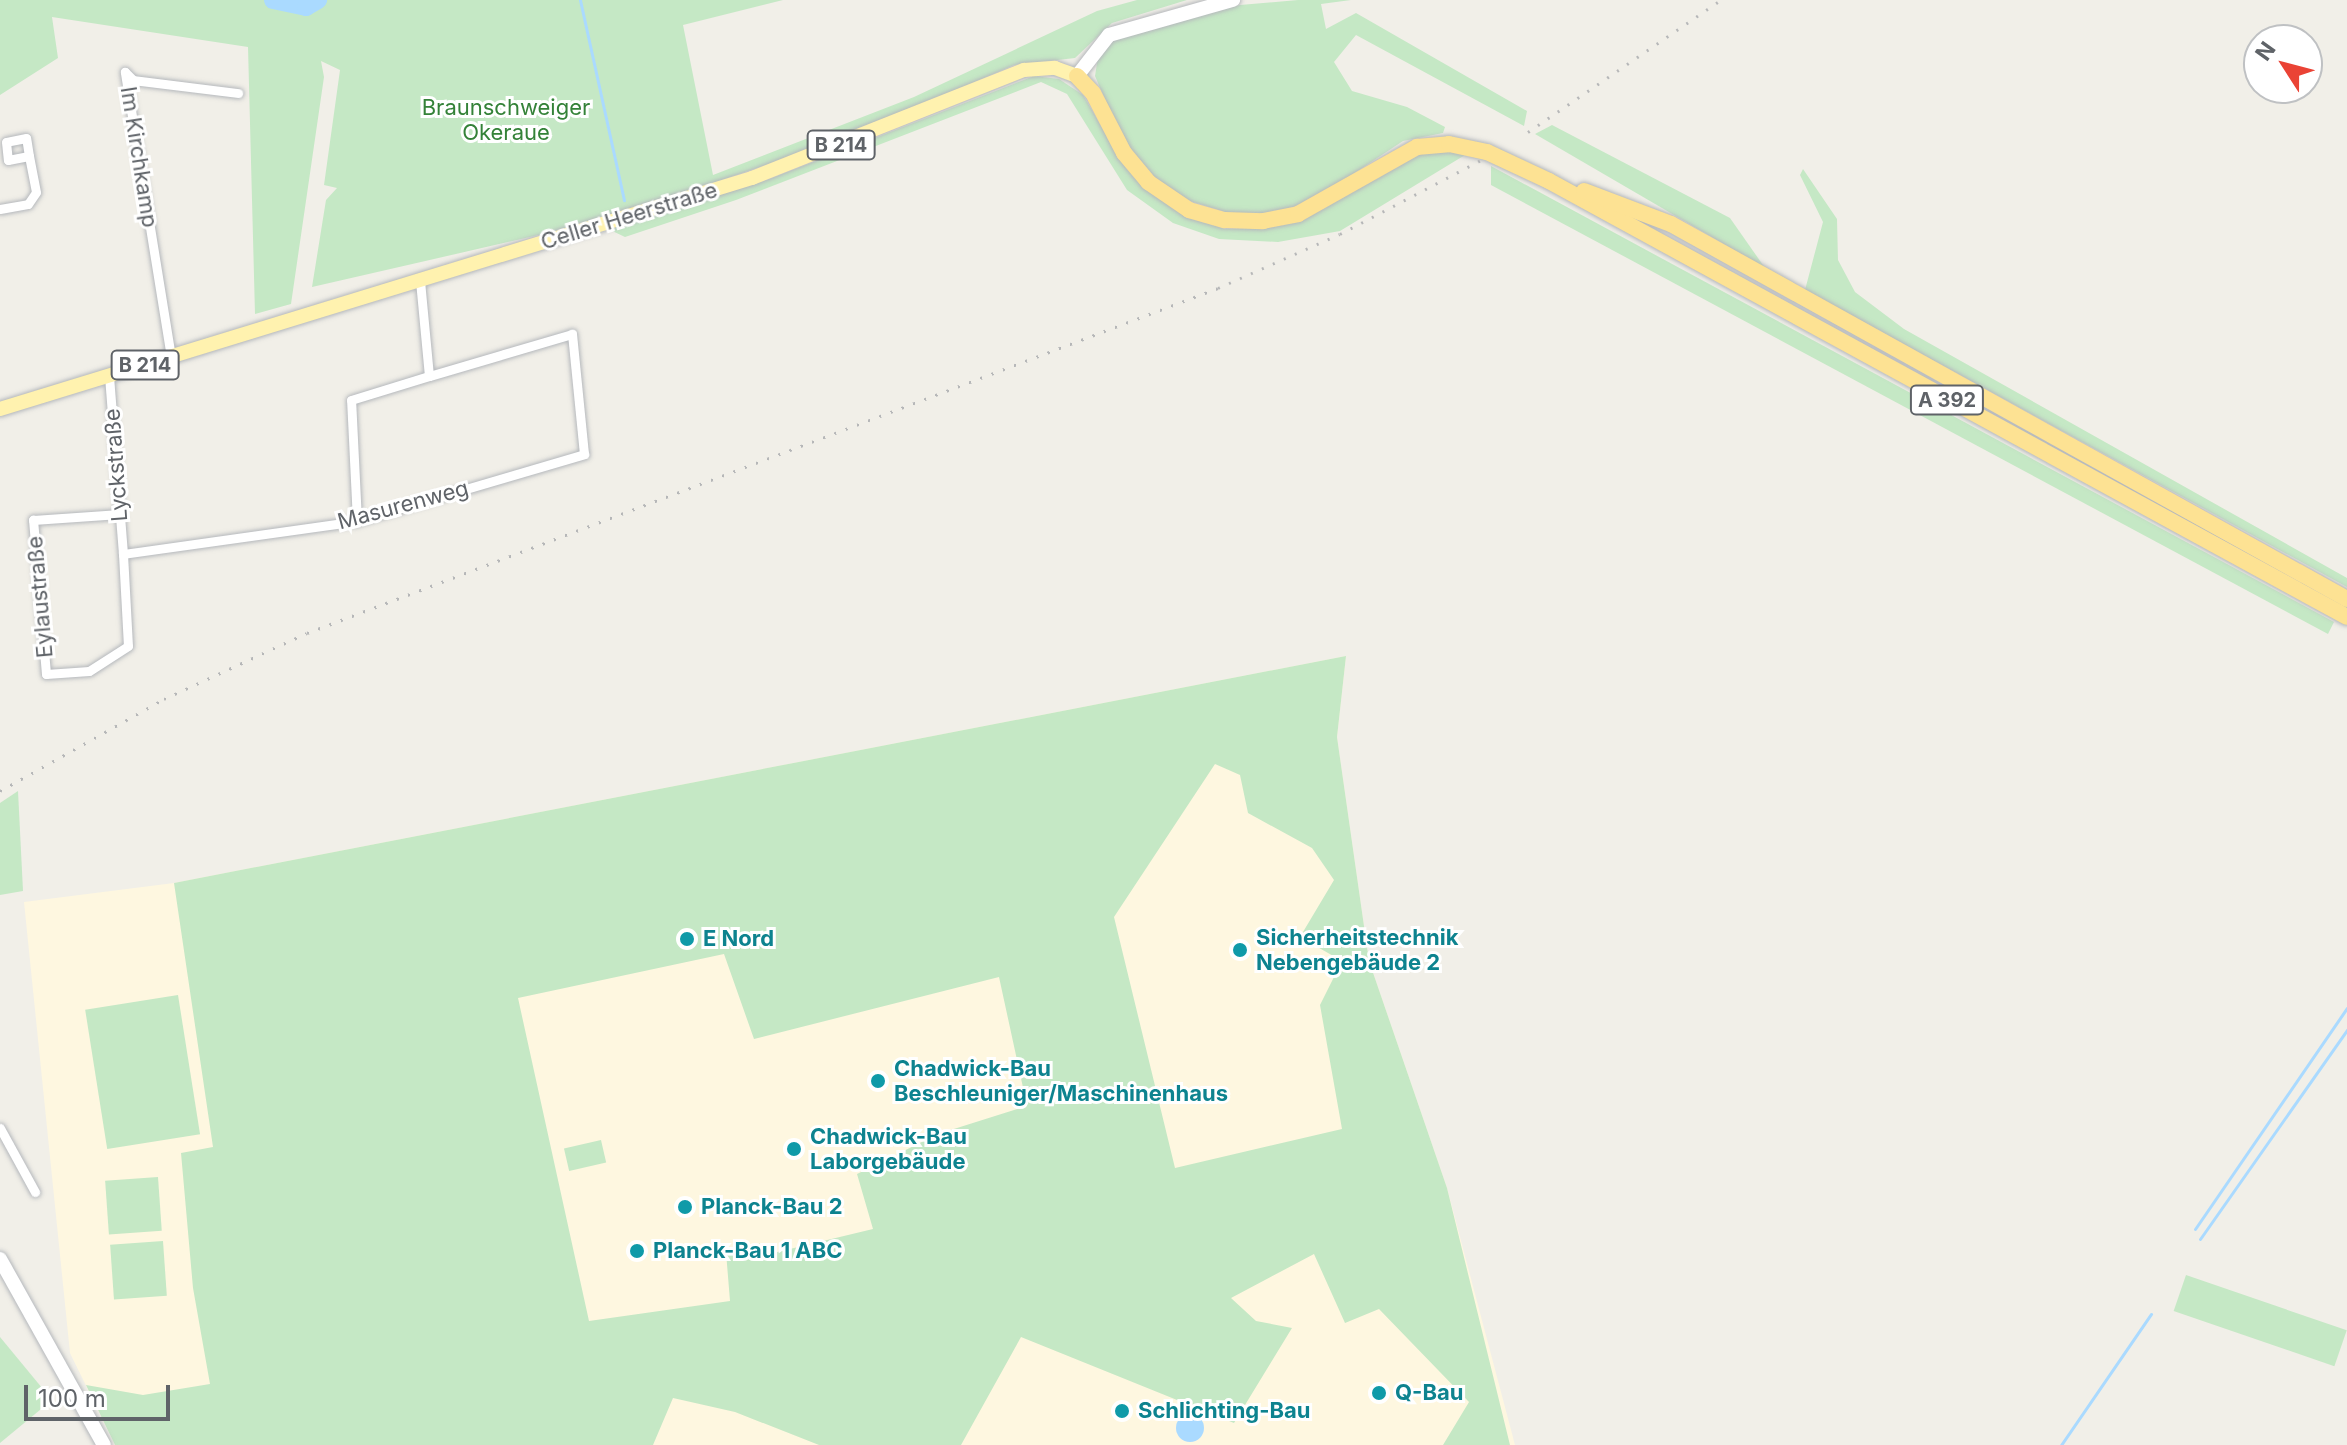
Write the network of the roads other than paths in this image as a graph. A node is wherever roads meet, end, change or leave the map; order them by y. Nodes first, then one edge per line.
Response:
1 (1233, 0) edge
2 (1077, 76) junction
3 (238, 93) dead end
4 (29, 156) dead end
5 (1549, 181) junction
6 (0, 209) edge
7 (420, 281) junction
8 (171, 357) junction
9 (109, 376) junction
10 (429, 376) junction
11 (0, 409) edge
12 (120, 514) junction
13 (357, 521) junction
14 (123, 554) junction
15 (2347, 599) edge
16 (2347, 617) edge
17 (0, 1128) edge
18 (35, 1192) dead end
19 (0, 1259) edge
20 (104, 1445) edge

1 - 2 main road
2 - 5 highway
2 - 7 main road, Celler Heerstraße / B 214
3 - 8 street, Im Kirchkamp
4 - 6 street
5 - 15 highway, A 392
5 - 16 highway, A 392
7 - 8 main road, Celler Heerstraße / B 214
7 - 10 street
8 - 9 main road, Celler Heerstraße / B 214
9 - 11 main road, Celler Heerstraße / B 214
9 - 12 street, Lyckstraße
10 - 13 street
10 - 13 street, Masurenweg
12 - 14 street, Lyckstraße
12 - 14 street, Eylaustraße
13 - 14 street, Masurenweg
17 - 18 street
19 - 20 main road

